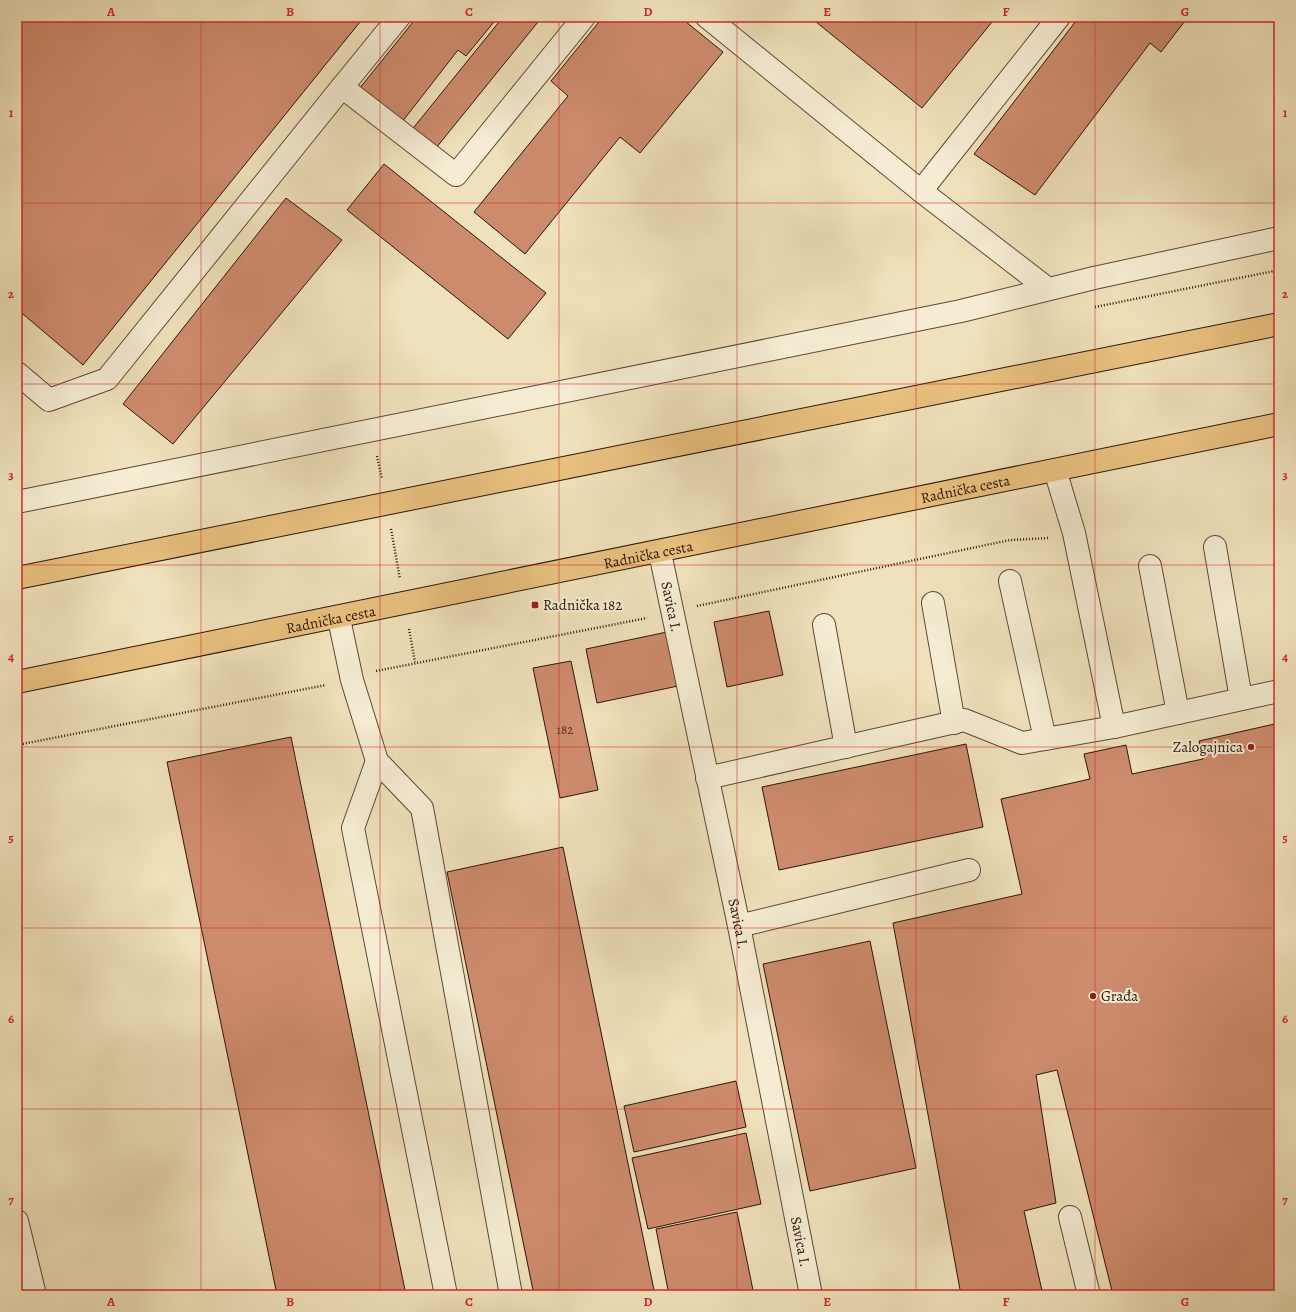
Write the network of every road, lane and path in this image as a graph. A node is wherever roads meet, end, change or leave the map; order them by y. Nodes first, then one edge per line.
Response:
1 (399, 17) edge
2 (584, 17) edge
3 (707, 17) edge
4 (1059, 17) edge
5 (342, 87) junction
6 (921, 191) junction
7 (1279, 238) edge
8 (1048, 289) junction
9 (1279, 324) edge
10 (17, 373) edge
11 (1279, 424) edge
12 (377, 452) dead end
13 (1055, 470) junction
14 (383, 485) dead end
15 (17, 502) edge
16 (391, 525) dead end
17 (1074, 533) junction
18 (1215, 547) dead end
19 (660, 553) junction
20 (1150, 566) dead end
21 (17, 578) edge
22 (1010, 581) dead end
23 (401, 583) dead end
24 (933, 603) dead end
25 (674, 612) junction
26 (338, 619) junction
27 (824, 625) dead end
28 (409, 629) dead end
29 (415, 662) junction
30 (352, 680) junction
31 (17, 682) edge
32 (1279, 691) edge
33 (1241, 699) junction
34 (1178, 713) junction
35 (954, 723) junction
36 (1114, 727) junction
37 (1045, 739) junction
38 (17, 745) edge
39 (846, 747) junction
40 (377, 761) junction
41 (707, 778) junction
42 (969, 870) dead end
43 (739, 926) junction
44 (1070, 1217) dead end
45 (17, 1221) edge
46 (34, 1295) edge
47 (446, 1295) edge
48 (511, 1295) edge
49 (811, 1295) edge
50 (1089, 1295) edge

1 - 5 street
2 - 5 street
3 - 6 street
4 - 6 street
5 - 10 street
6 - 8 street
7 - 8 street
8 - 15 street
9 - 21 main road
11 - 13 main road, Radnička cesta
12 - 14 path
13 - 17 street
13 - 19 main road, Radnička cesta
16 - 23 path
17 - 25 path
17 - 36 street
18 - 33 street
19 - 25 street, Savica I.
19 - 26 main road, Radnička cesta
20 - 34 street
22 - 37 street
24 - 35 street
25 - 29 path
25 - 41 street, Savica I.
26 - 30 street
26 - 31 main road, Radnička cesta
27 - 39 street
28 - 29 path
29 - 30 path
30 - 38 path
30 - 40 street
32 - 33 street
33 - 34 street
34 - 36 street
35 - 37 street
35 - 39 street
36 - 37 street
39 - 41 street
40 - 47 street
40 - 48 street
41 - 43 street, Savica I.
42 - 43 street
43 - 49 street, Savica I.
44 - 50 street
45 - 46 street

